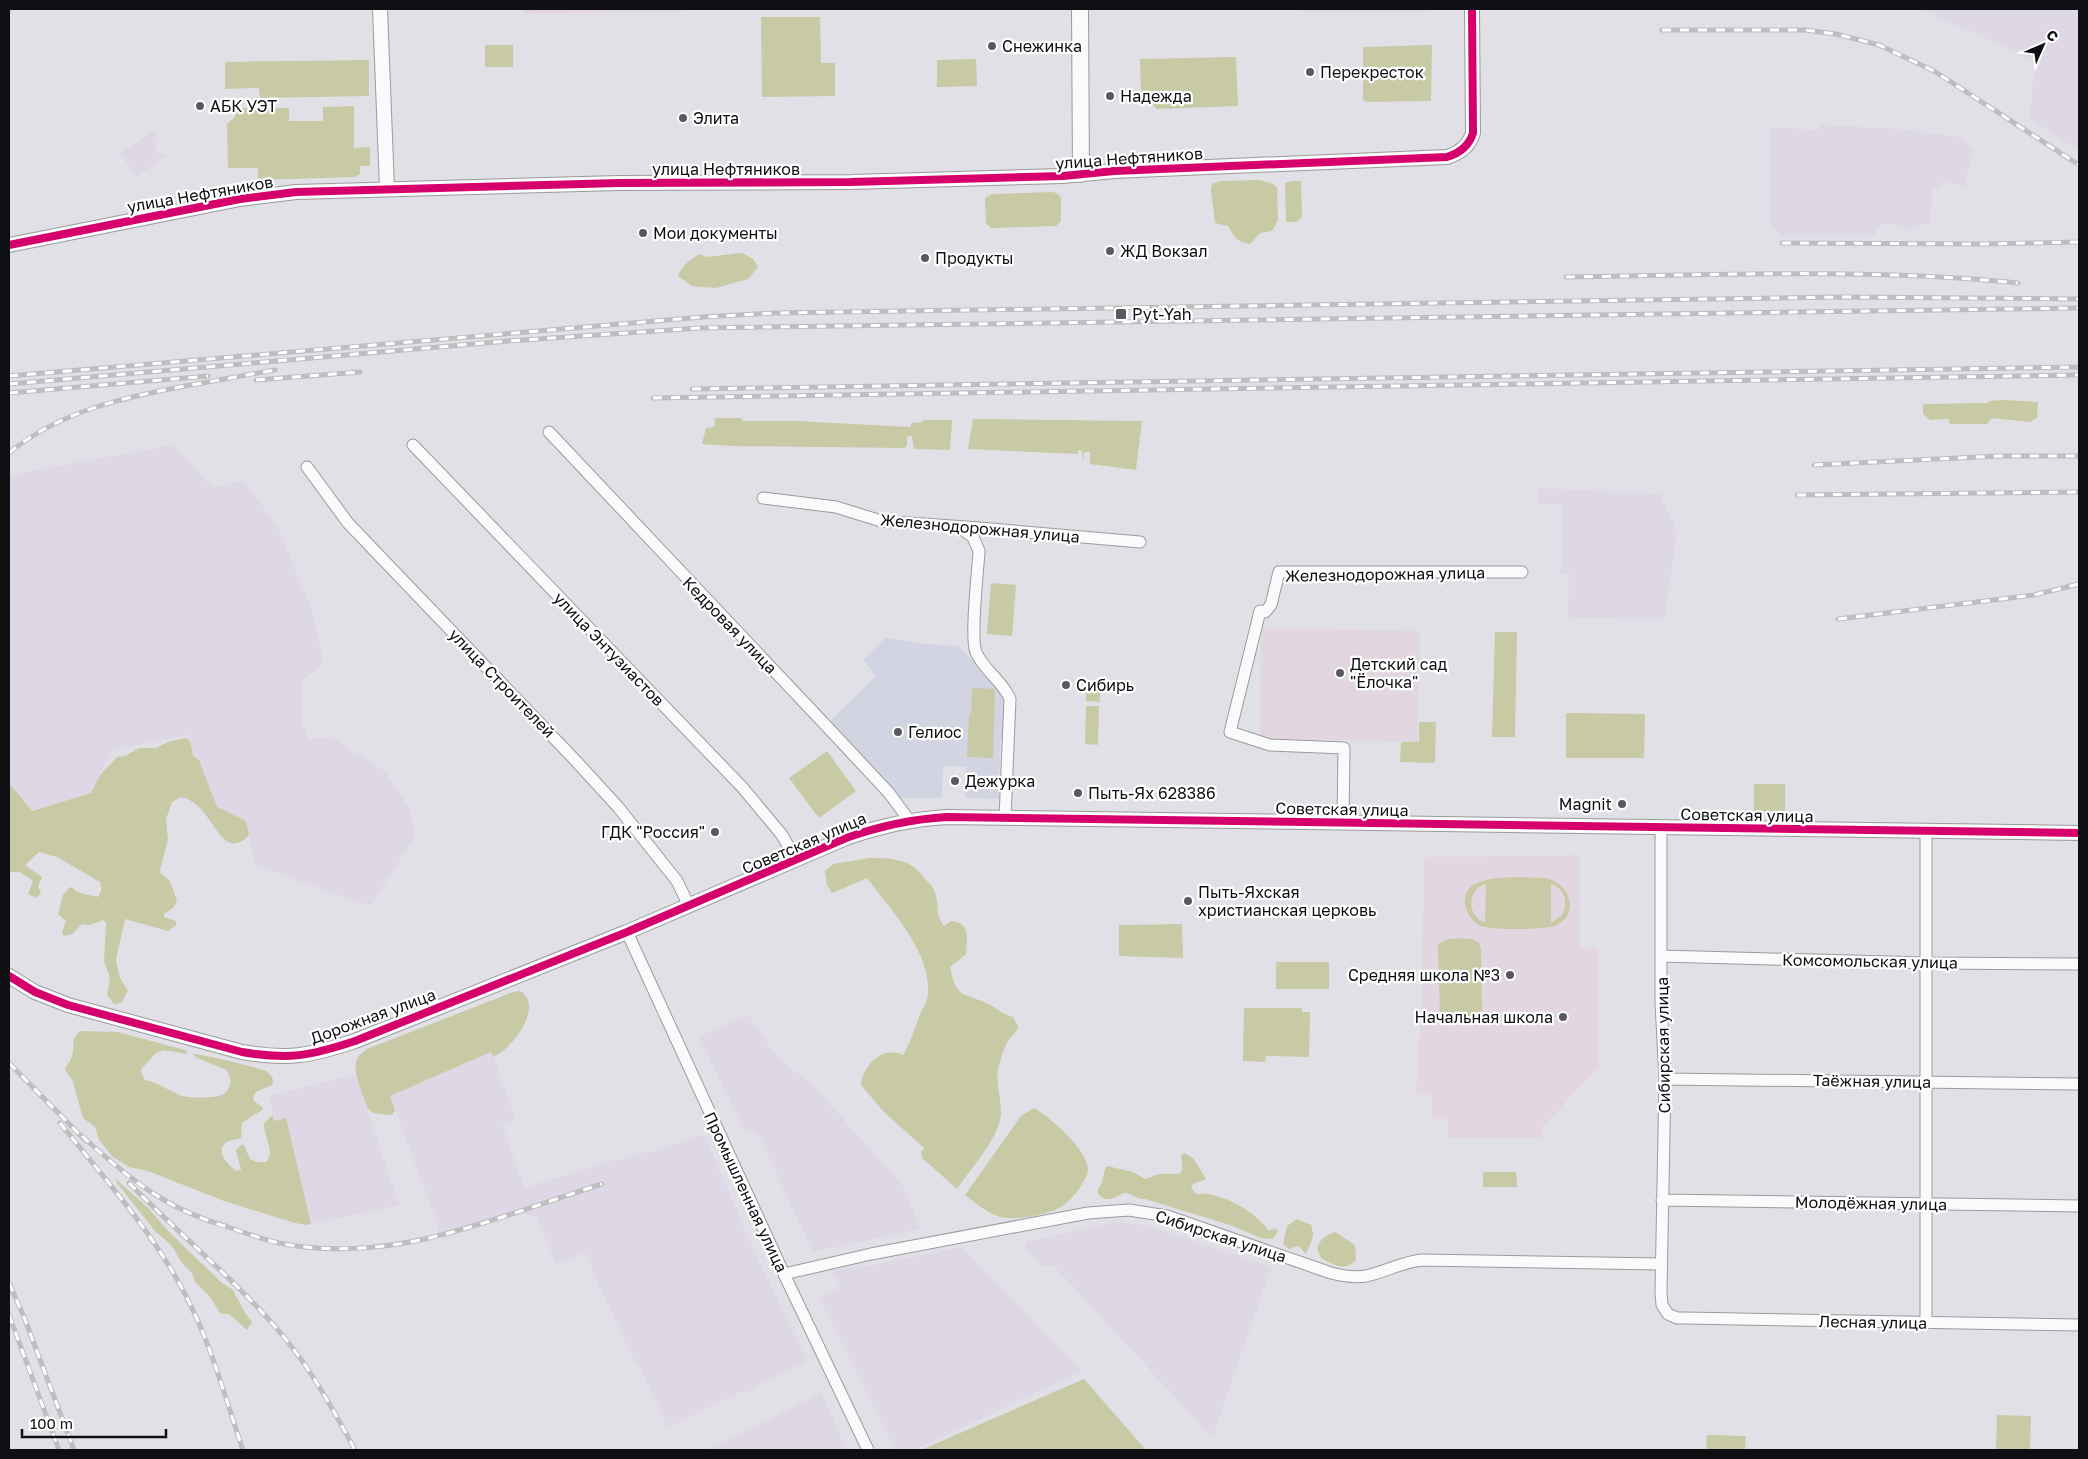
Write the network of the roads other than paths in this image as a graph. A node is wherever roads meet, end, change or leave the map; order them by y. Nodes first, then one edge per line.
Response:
1 (380, 9) edge
2 (1080, 9) edge
3 (1472, 9) edge
4 (1081, 174) junction
5 (387, 189) junction
6 (9, 245) edge
7 (549, 432) dead end
8 (413, 445) dead end
9 (307, 467) dead end
10 (763, 498) dead end
11 (959, 527) junction
12 (1140, 542) dead end
13 (1522, 572) dead end
14 (1005, 818) junction
15 (910, 820) junction
16 (1343, 823) junction
17 (1661, 827) junction
18 (1926, 830) junction
19 (2079, 833) edge
20 (796, 860) junction
21 (689, 906) junction
22 (627, 932) junction
23 (1661, 956) junction
24 (1926, 963) junction
25 (2079, 964) edge
26 (9, 976) edge
27 (1665, 1079) junction
28 (1925, 1082) junction
29 (2079, 1084) edge
30 (1662, 1200) junction
31 (1925, 1204) junction
32 (2079, 1206) edge
33 (1660, 1264) junction
34 (784, 1274) junction
35 (1668, 1314) joint
36 (1926, 1323) junction
37 (2079, 1325) edge
38 (868, 1450) edge

1 - 5 street
2 - 4 main road
3 - 4 street, улица Нефтяников
4 - 5 street, улица Нефтяников
5 - 6 street, улица Нефтяников
7 - 15 street, Кедровая улица
8 - 20 street, улица Энтузиастов
9 - 21 street, улица Строителей
10 - 11 street, Железнодорожная улица
11 - 12 street, Железнодорожная улица
11 - 14 street
13 - 16 street, Железнодорожная улица
14 - 15 street, Советская улица
14 - 16 street, Советская улица
15 - 20 street, Советская улица
16 - 17 street, Советская улица
17 - 18 street, Советская улица
17 - 23 street, Сибирская улица
18 - 19 street, Советская улица
18 - 24 street
20 - 21 street, Советская улица
21 - 22 street, Советская улица
22 - 26 street, Дорожная улица
22 - 34 street, Промышленная улица
23 - 24 street, Комсомольская улица
23 - 27 street, Сибирская улица
24 - 25 street, Комсомольская улица
24 - 28 street
27 - 28 street, Таёжная улица
27 - 30 street, Сибирская улица
28 - 29 street, Таёжная улица
28 - 31 street
30 - 31 street, Молодёжная улица
30 - 33 street, Сибирская улица
31 - 32 street, Молодёжная улица
31 - 36 street
33 - 34 street, Сибирская улица
33 - 35 street, Сибирская улица
34 - 38 street, Промышленная улица
35 - 36 street, Лесная улица
36 - 37 street, Лесная улица

